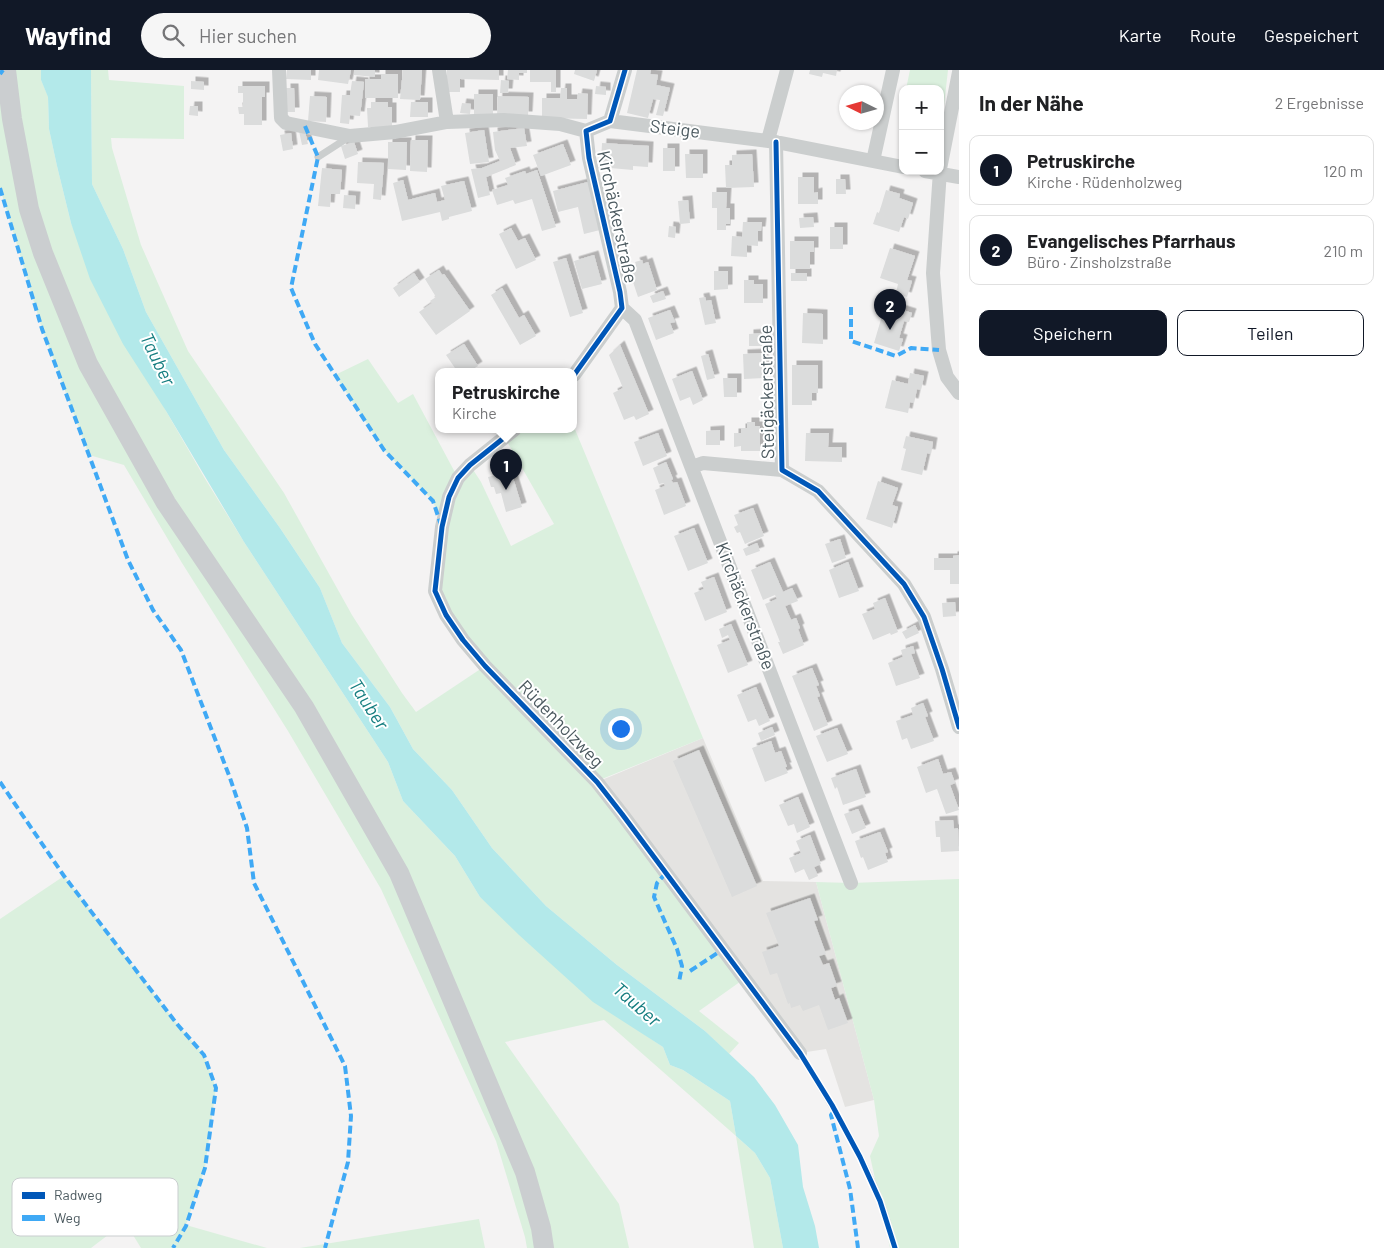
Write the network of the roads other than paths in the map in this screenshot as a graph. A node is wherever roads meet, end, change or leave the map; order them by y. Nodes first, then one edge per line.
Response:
1 (6, 70) edge
2 (279, 70) edge
3 (440, 70) edge
4 (625, 70) edge
5 (787, 70) edge
6 (893, 70) edge
7 (959, 72) edge
8 (447, 122) junction
9 (610, 122) junction
10 (586, 130) junction
11 (350, 136) junction
12 (944, 137) edge
13 (772, 141) junction
14 (318, 157) dead end
15 (874, 161) junction
16 (899, 166) edge
17 (944, 173) edge
18 (936, 175) edge
19 (959, 177) edge
20 (622, 308) junction
21 (577, 372) edge
22 (959, 393) edge
23 (510, 433) edge
24 (692, 467) junction
25 (782, 470) junction
26 (959, 727) edge
27 (851, 883) dead end
28 (800, 1053) joint
29 (544, 1248) edge
30 (895, 1248) edge

1 - 29 main road
2 - 11 street
3 - 8 street
4 - 9 street
5 - 13 street, Steigäckerstraße
6 - 15 street
7 - 12 street
8 - 10 street
8 - 11 street
9 - 10 street, Steige
9 - 13 street, Steige
10 - 20 street, Kirchäckerstraße
11 - 14 lane
13 - 15 street, Steige
13 - 25 street, Steigäckerstraße
15 - 16 street, Steige
17 - 19 street
18 - 22 street
20 - 21 street
20 - 24 street, Kirchäckerstraße
23 - 28 street, Rüdenholzweg
24 - 25 street, Steigäckerstraße
24 - 27 street, Kirchäckerstraße
25 - 26 street, Steigäckerstraße
28 - 30 lane

